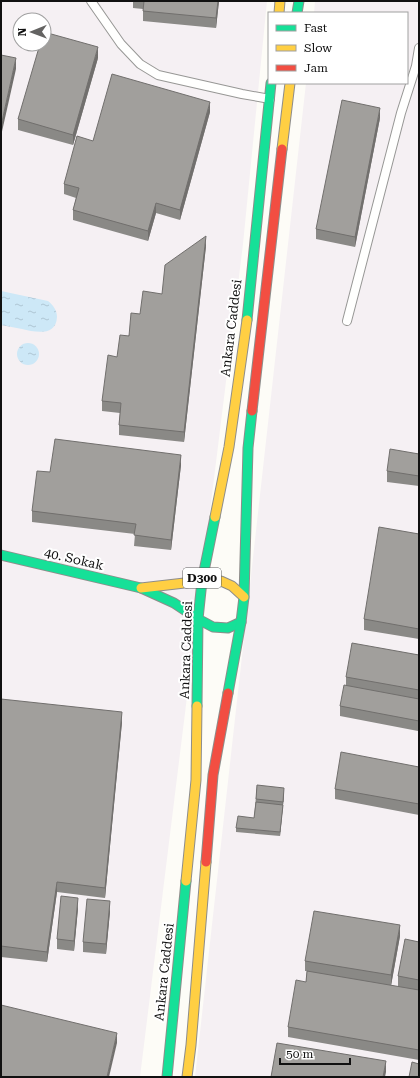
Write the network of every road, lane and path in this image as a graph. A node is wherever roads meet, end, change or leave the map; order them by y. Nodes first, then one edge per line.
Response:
1 (91, 1) edge
2 (280, 1) edge
3 (299, 1) edge
4 (279, 12) edge
5 (297, 12) edge
6 (419, 48) edge
7 (417, 67) edge
8 (271, 84) edge
9 (290, 84) edge
10 (270, 99) junction
11 (347, 321) dead end
12 (1, 555) edge
13 (202, 581) junction
14 (141, 588) junction
15 (244, 597) junction
16 (198, 619) junction
17 (241, 622) junction
18 (167, 1077) edge
19 (187, 1077) edge

1 - 10 street
2 - 4 main road
3 - 5 main road
6 - 7 street
7 - 11 street
8 - 10 main road, Ankara Caddesi / D300
9 - 15 main road
10 - 13 main road, Ankara Caddesi / D300
12 - 14 main road, 40. Sokak
13 - 14 main road
13 - 15 main road
13 - 16 main road, Ankara Caddesi / D300
14 - 16 main road
15 - 17 main road
16 - 17 main road
16 - 18 main road, Ankara Caddesi / D300
17 - 19 main road

